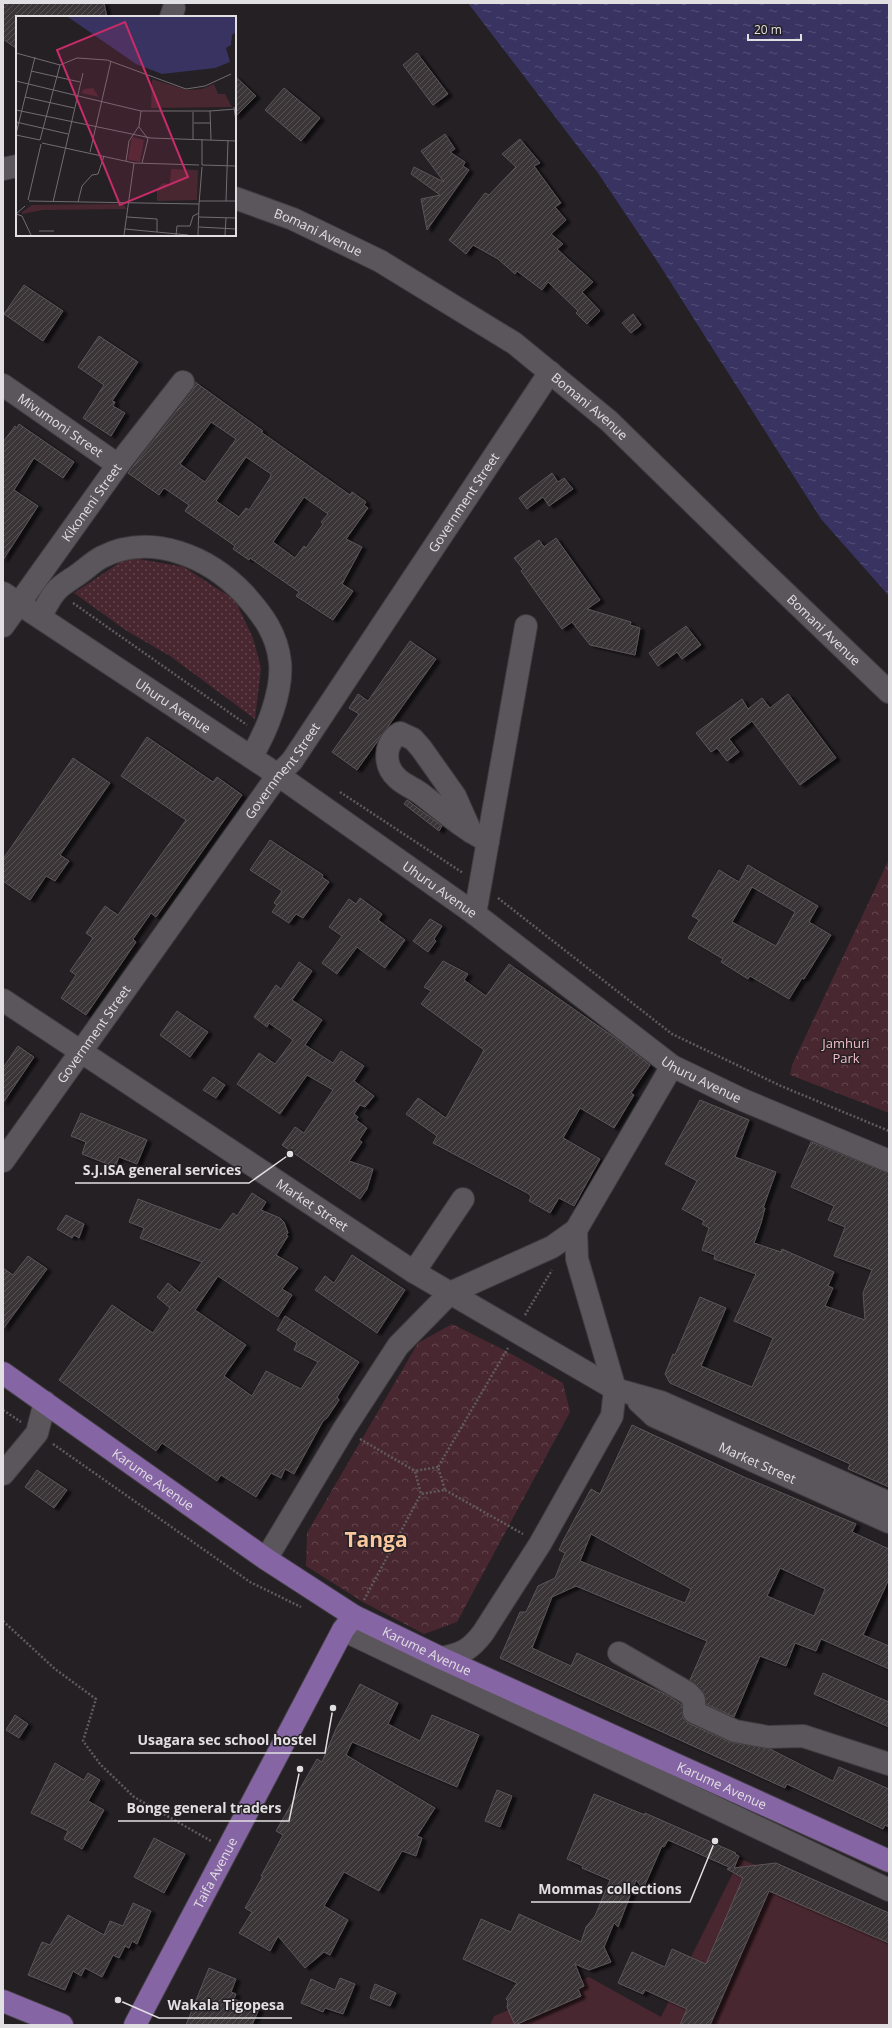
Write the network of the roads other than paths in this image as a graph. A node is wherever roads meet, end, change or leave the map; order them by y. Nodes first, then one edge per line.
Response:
1 (16, 166) edge
2 (3, 169) edge
3 (236, 198) edge
4 (550, 372) junction
5 (182, 382) dead end
6 (3, 385) edge
7 (118, 465) junction
8 (11, 598) edge
9 (40, 617) junction
10 (3, 626) edge
11 (526, 626) dead end
12 (889, 692) edge
13 (250, 757) junction
14 (278, 775) junction
15 (475, 914) junction
16 (3, 1000) edge
17 (81, 1052) junction
18 (672, 1066) junction
19 (3, 1161) edge
20 (889, 1161) edge
21 (463, 1199) dead end
22 (576, 1230) junction
23 (414, 1272) junction
24 (450, 1294) junction
25 (3, 1373) edge
26 (623, 1392) junction
27 (45, 1402) junction
28 (3, 1474) edge
29 (889, 1503) edge
30 (889, 1522) edge
31 (266, 1559) junction
32 (349, 1623) junction
33 (619, 1653) dead end
34 (441, 1658) junction
35 (889, 1764) edge
36 (889, 1861) edge
37 (889, 1890) edge
38 (3, 2001) edge
39 (62, 2025) edge
40 (135, 2025) edge

1 - 2 street
3 - 4 street, Bomani Avenue
4 - 12 street, Bomani Avenue
4 - 14 street, Government Street
5 - 7 street, Kikoneni Street
6 - 7 street, Mivumoni Street
7 - 8 street, Kikoneni Street
8 - 9 street, Uhuru Avenue
8 - 10 street, Kikoneni Street
9 - 13 street, Uhuru Avenue
9 - 13 street
11 - 15 street
13 - 14 street, Uhuru Avenue
14 - 15 street, Uhuru Avenue
14 - 17 street, Government Street
15 - 18 street, Uhuru Avenue
16 - 17 street, Market Street
17 - 19 street, Government Street
17 - 23 street, Market Street
18 - 20 street, Uhuru Avenue
18 - 22 street
21 - 23 street
22 - 24 street
22 - 26 street
23 - 24 street, Market Street
24 - 26 street, Market Street
24 - 31 street
25 - 27 main road, Karume Avenue
26 - 29 street, Market Street
26 - 30 street, Market Street
26 - 34 street
27 - 28 street
27 - 31 main road, Karume Avenue
31 - 32 main road, Karume Avenue
32 - 34 main road, Karume Avenue
32 - 37 street
32 - 40 main road, Taifa Avenue
33 - 35 street
34 - 36 main road, Karume Avenue
38 - 39 main road

